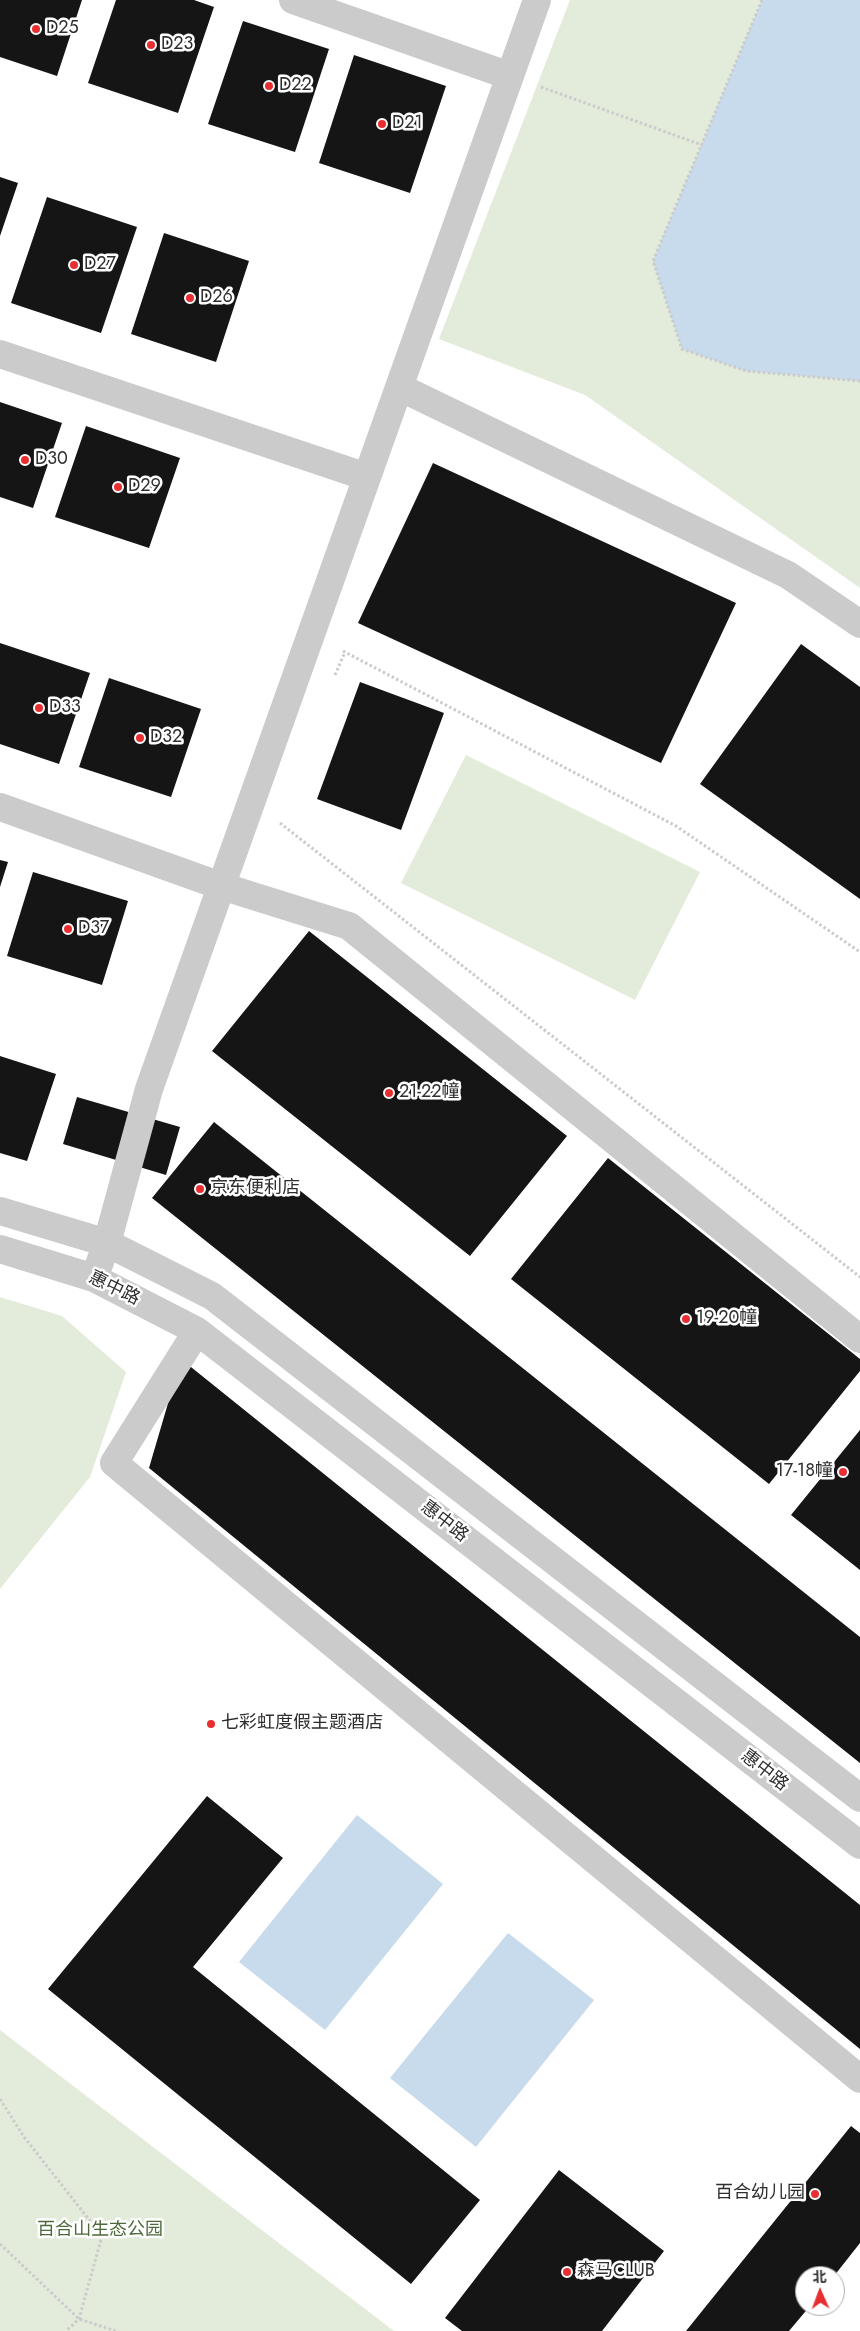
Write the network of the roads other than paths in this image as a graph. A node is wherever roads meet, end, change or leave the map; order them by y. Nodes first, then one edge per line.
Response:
1 (293, 0) edge
2 (537, 0) edge
3 (510, 76) junction
4 (0, 354) edge
5 (399, 387) junction
6 (367, 477) junction
7 (860, 624) edge
8 (0, 806) edge
9 (221, 886) junction
10 (0, 1210) edge
11 (107, 1243) junction
12 (0, 1249) edge
13 (94, 1278) junction
14 (197, 1331) junction
15 (860, 1339) edge
16 (860, 1798) edge
17 (860, 1845) edge
18 (860, 2079) edge

1 - 3 street
2 - 3 street
3 - 5 street
4 - 6 street
5 - 6 street
5 - 7 street
6 - 9 street
8 - 9 street
9 - 11 street
9 - 15 street
10 - 11 street, 惠中路
11 - 13 street
11 - 16 street, 惠中路
12 - 13 street, 惠中路
13 - 14 street, 惠中路
14 - 17 street, 惠中路
14 - 18 street

